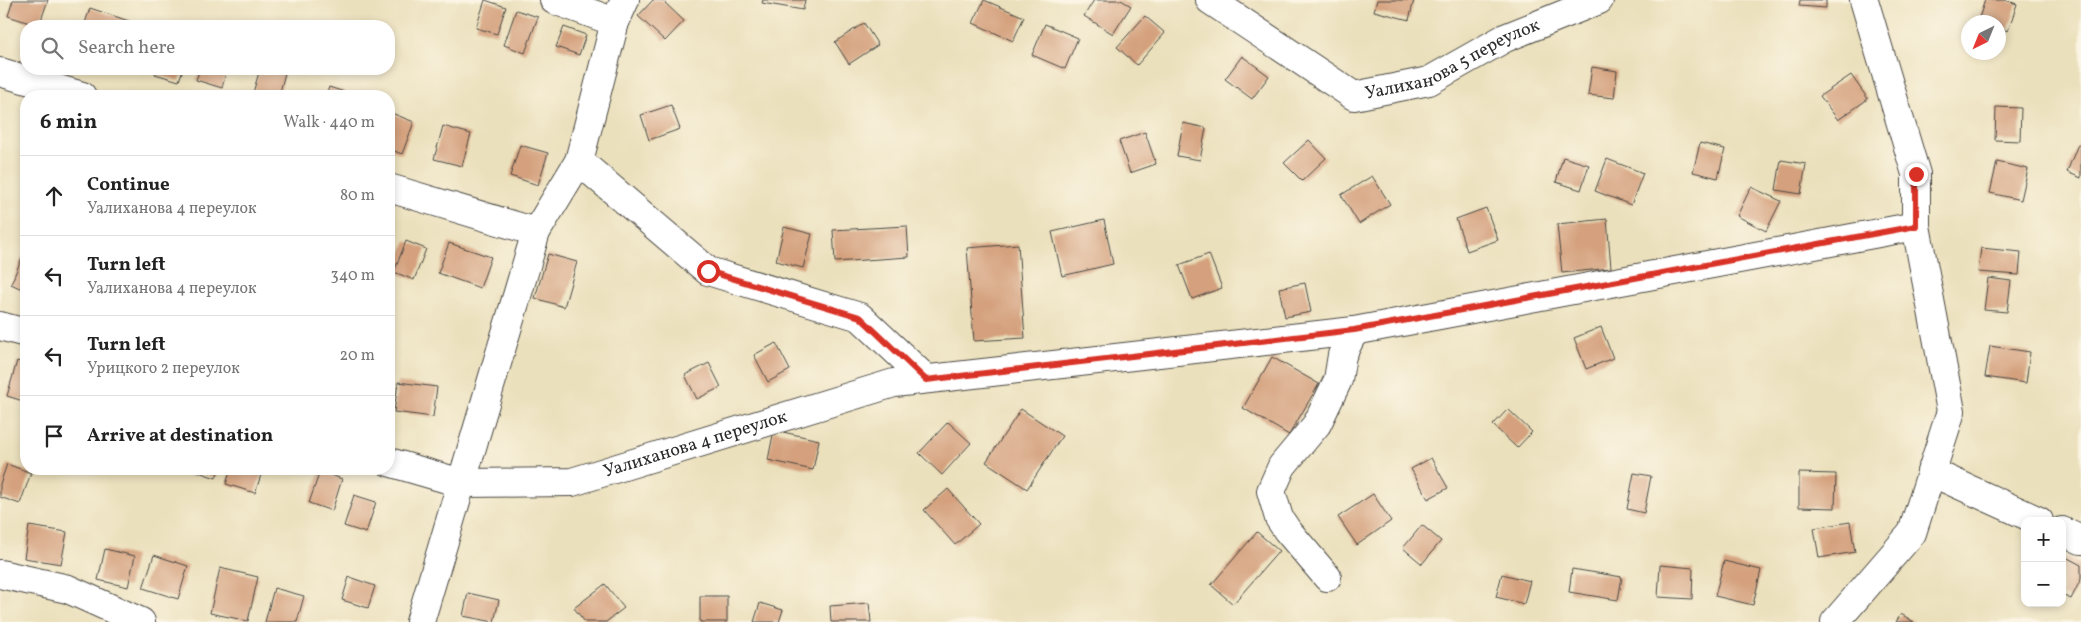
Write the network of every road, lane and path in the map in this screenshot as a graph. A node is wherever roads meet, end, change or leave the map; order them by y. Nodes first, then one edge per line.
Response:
1 (554, 0) edge
2 (1210, 0) edge
3 (1599, 0) edge
4 (1864, 0) edge
5 (620, 11) edge
6 (0, 72) edge
7 (62, 90) edge
8 (578, 161) junction
9 (395, 190) edge
10 (1916, 226) junction
11 (536, 232) junction
12 (0, 326) edge
13 (1354, 330) junction
14 (20, 331) edge
15 (926, 380) junction
16 (395, 464) edge
17 (1931, 472) junction
18 (461, 483) junction
19 (2030, 517) edge
20 (2066, 533) edge
21 (2081, 540) edge
22 (0, 574) edge
23 (1328, 577) dead end
24 (141, 622) edge
25 (420, 622) edge
26 (1836, 622) edge

1 - 5 street
2 - 3 street, Уалиханова 5 переулок
4 - 10 street
5 - 8 street
6 - 7 street
8 - 11 street
8 - 15 street
9 - 11 street
10 - 13 street, Уалиханова 4 переулок
10 - 17 street
11 - 18 street
12 - 14 street
13 - 15 street, Уалиханова 4 переулок
13 - 23 street
15 - 18 street, Уалиханова 4 переулок
16 - 18 street, Уалиханова 4 переулок
17 - 19 street
17 - 26 street
18 - 25 street
20 - 21 street
22 - 24 street

